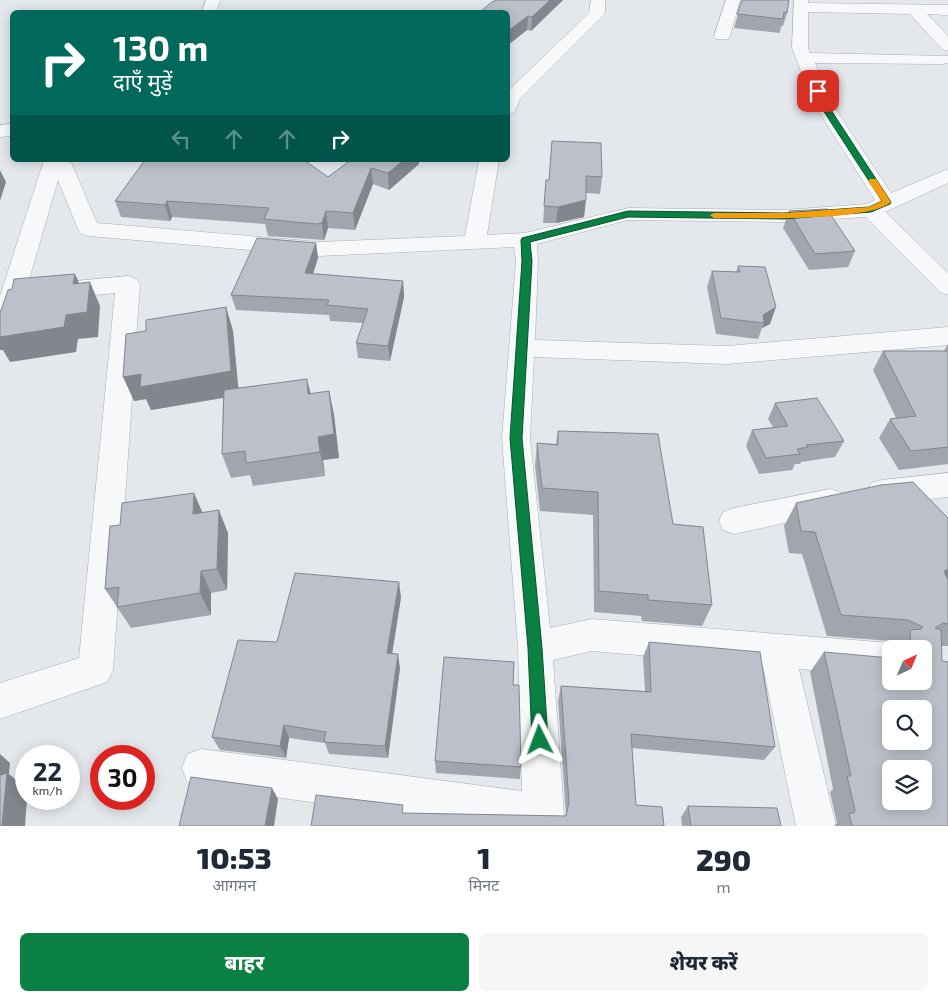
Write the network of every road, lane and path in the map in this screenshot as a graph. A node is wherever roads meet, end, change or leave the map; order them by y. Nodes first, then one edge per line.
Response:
1 (598, 0) edge
2 (733, 0) edge
3 (800, 4) edge
4 (915, 10) junction
5 (948, 10) edge
6 (722, 36) dead end
7 (945, 52) edge
8 (804, 58) junction
9 (510, 104) edge
10 (53, 162) edge
11 (61, 162) edge
12 (489, 162) edge
13 (948, 175) edge
14 (879, 206) junction
15 (525, 240) junction
16 (475, 242) junction
17 (948, 288) edge
18 (12, 295) junction
19 (0, 334) edge
20 (948, 336) edge
21 (522, 348) junction
22 (948, 485) edge
23 (734, 521) dead end
24 (535, 648) junction
25 (777, 651) junction
26 (882, 659) edge
27 (0, 701) edge
28 (201, 768) dead end
29 (544, 820) edge
30 (816, 826) edge

1 - 9 street
2 - 6 street
3 - 4 street
3 - 8 street
4 - 5 street
4 - 7 street
7 - 8 street
8 - 14 street
10 - 18 street
11 - 16 street
12 - 16 street
13 - 14 street
14 - 15 street
14 - 17 street
15 - 16 street
15 - 21 street
18 - 19 street
18 - 27 street
20 - 21 street
21 - 24 street
22 - 23 street
24 - 25 street
24 - 29 street
25 - 26 street
25 - 30 street
28 - 29 street

